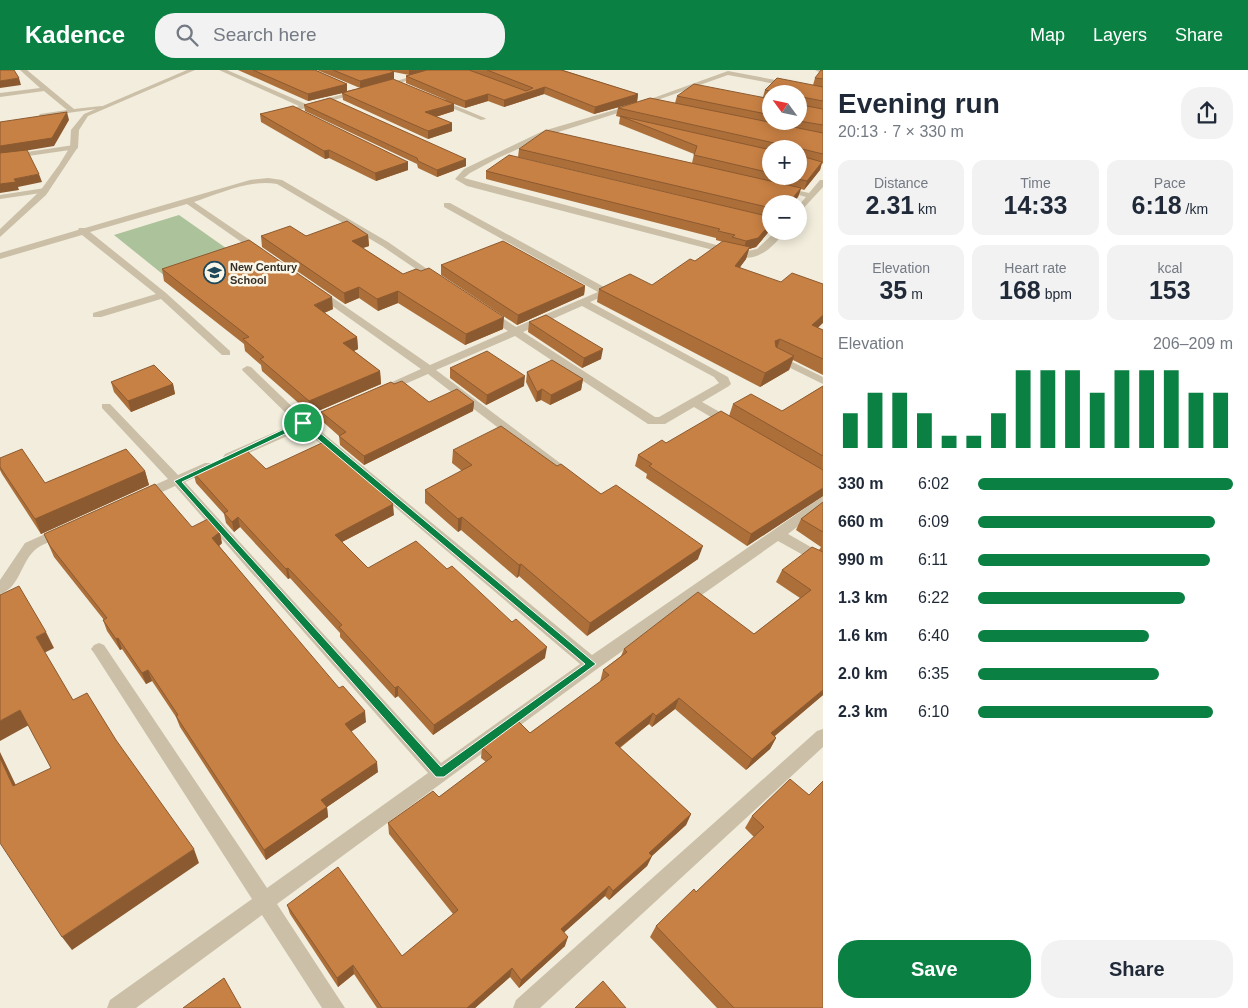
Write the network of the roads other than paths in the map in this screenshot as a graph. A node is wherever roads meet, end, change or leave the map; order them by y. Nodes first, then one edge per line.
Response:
1 (23, 70) edge
2 (192, 70) edge
3 (222, 70) edge
4 (441, 70) edge
5 (818, 70) edge
6 (731, 71) edge
7 (823, 72) edge
8 (689, 87) junction
9 (376, 88) edge
10 (44, 89) junction
11 (350, 89) edge
12 (368, 90) edge
13 (707, 91) edge
14 (823, 91) edge
15 (359, 92) junction
16 (0, 95) edge
17 (430, 97) edge
18 (332, 100) junction
19 (647, 102) junction
20 (341, 104) edge
21 (666, 106) edge
22 (306, 107) junction
23 (101, 108) junction
24 (72, 112) junction
25 (599, 116) junction
26 (36, 117) edge
27 (310, 118) edge
28 (483, 119) dead end
29 (618, 120) edge
30 (546, 133) junction
31 (565, 138) edge
32 (74, 146) junction
33 (495, 156) junction
34 (0, 158) edge
35 (514, 160) edge
36 (823, 182) edge
37 (773, 187) edge
38 (45, 190) junction
39 (811, 196) junction
40 (0, 197) edge
41 (807, 201) edge
42 (189, 202) junction
43 (447, 205) dead end
44 (82, 230) junction
45 (0, 234) edge
46 (773, 240) edge
47 (0, 256) edge
48 (271, 259) edge
49 (304, 282) edge
50 (624, 283) edge
51 (451, 288) edge
52 (606, 292) junction
53 (163, 294) junction
54 (583, 302) junction
55 (483, 310) edge
56 (98, 315) dead end
57 (516, 332) junction
58 (226, 353) dead end
59 (776, 358) edge
60 (247, 369) dead end
61 (429, 370) junction
62 (823, 381) edge
63 (375, 393) edge
64 (694, 402) junction
65 (348, 404) edge
66 (106, 406) dead end
67 (303, 423) junction
68 (742, 431) edge
69 (568, 475) edge
70 (178, 481) junction
71 (134, 500) edge
72 (823, 500) edge
73 (74, 527) edge
74 (778, 534) junction
75 (823, 561) edge
76 (0, 589) edge
77 (99, 649) dead end
78 (591, 664) junction
79 (823, 736) edge
80 (440, 774) junction
81 (264, 901) junction
82 (118, 1008) edge
83 (334, 1008) edge
84 (524, 1008) edge

1 - 10 street
2 - 23 street
3 - 22 street
4 - 9 street
5 - 7 street
6 - 8 street
6 - 14 street
8 - 13 street
8 - 19 street
10 - 16 street
10 - 24 street
11 - 15 street
12 - 15 street
15 - 18 street
17 - 28 street
18 - 20 street
18 - 22 street
19 - 21 street
19 - 25 street
22 - 27 street
23 - 24 street
23 - 32 street
24 - 26 street
25 - 29 street
25 - 30 street
30 - 31 street
30 - 33 street
32 - 34 street
32 - 38 street
33 - 35 street
33 - 46 street
36 - 39 street
37 - 39 street
38 - 40 street
38 - 45 street
39 - 41 street
42 - 44 street
42 - 48 street
42 - 51 street
43 - 52 street
44 - 47 street
44 - 53 street
49 - 61 street
50 - 52 street
52 - 54 street
53 - 56 street
53 - 58 street
54 - 57 street
54 - 64 street
55 - 57 street
57 - 61 street
57 - 64 street
59 - 62 street
60 - 67 street
61 - 63 street
61 - 69 street
64 - 68 street
65 - 67 street
66 - 70 street
67 - 70 street
67 - 78 street
70 - 71 street
70 - 80 street
72 - 74 street
73 - 76 street
74 - 75 street
74 - 78 street
77 - 81 street
78 - 80 street
79 - 84 street
80 - 81 street
81 - 82 street
81 - 83 street

